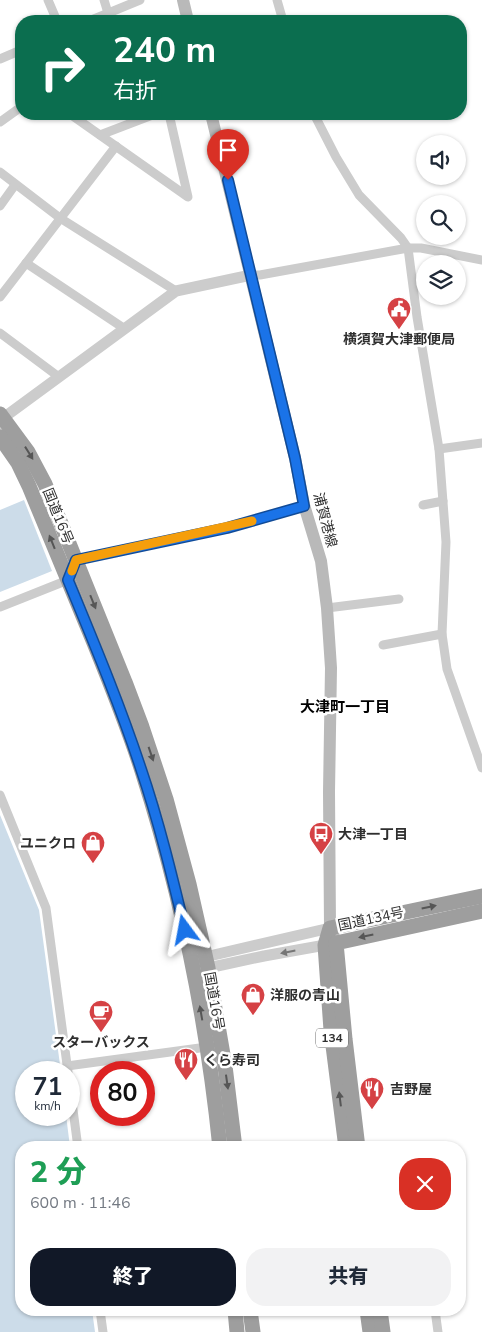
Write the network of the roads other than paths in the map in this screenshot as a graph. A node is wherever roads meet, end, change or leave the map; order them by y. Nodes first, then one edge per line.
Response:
1 (48, 0) edge
2 (104, 0) edge
3 (140, 0) edge
4 (183, 0) edge
5 (278, 0) edge
6 (108, 13) junction
7 (54, 15) edge
8 (103, 15) edge
9 (187, 15) edge
10 (282, 15) edge
11 (15, 53) edge
12 (0, 59) edge
13 (15, 111) edge
14 (79, 120) edge
15 (139, 120) edge
16 (170, 120) edge
17 (212, 120) edge
18 (317, 120) edge
19 (0, 122) edge
20 (100, 135) junction
21 (116, 146) junction
22 (0, 172) edge
23 (15, 185) junction
24 (0, 206) edge
25 (60, 218) junction
26 (408, 248) junction
27 (482, 260) edge
28 (26, 264) junction
29 (251, 275) junction
30 (176, 291) junction
31 (0, 297) edge
32 (124, 329) junction
33 (0, 333) edge
34 (59, 377) junction
35 (1, 420) edge
36 (0, 437) edge
37 (482, 443) edge
38 (439, 449) junction
39 (443, 501) junction
40 (423, 505) dead end
41 (304, 506) junction
42 (76, 560) junction
43 (68, 580) junction
44 (399, 599) dead end
45 (0, 607) edge
46 (327, 608) junction
47 (442, 634) junction
48 (383, 645) dead end
49 (479, 749) edge
50 (482, 768) edge
51 (0, 795) edge
52 (482, 896) edge
53 (482, 911) edge
54 (330, 928) junction
55 (330, 944) junction
56 (202, 964) junction
57 (207, 1047) junction
58 (66, 1061) edge
59 (80, 1067) edge
60 (75, 1126) edge
61 (77, 1141) edge
62 (219, 1141) edge
63 (234, 1141) edge
64 (345, 1141) edge
65 (357, 1141) edge
66 (101, 1316) edge
67 (236, 1316) edge
68 (251, 1316) edge
69 (368, 1316) edge
70 (381, 1316) edge
71 (436, 1316) edge
72 (103, 1332) edge
73 (237, 1332) edge
74 (253, 1332) edge
75 (370, 1332) edge
76 (383, 1332) edge
77 (438, 1332) edge

1 - 7 street
2 - 6 street
3 - 6 street
4 - 9 main road
5 - 10 street
6 - 8 street
11 - 12 street
13 - 19 street
14 - 20 street
15 - 20 street
16 - 21 street
17 - 29 main road, 浦賀港線
18 - 26 street
20 - 21 street
21 - 25 street
22 - 23 street
23 - 24 street
23 - 25 street
25 - 28 street
25 - 30 street
26 - 27 street
26 - 29 street
26 - 38 street
28 - 31 street
28 - 32 street
29 - 30 street
29 - 41 main road, 浦賀港線
30 - 32 street
32 - 34 street
33 - 34 street
34 - 35 street
35 -> 42 highway, 国道16号
43 -> 36 highway, 国道16号
37 - 38 street
38 - 39 street
39 - 40 street
39 - 47 street
41 - 42 street
41 - 46 main road, 浦賀港線
42 - 43 street
42 -> 56 highway, 国道16号
43 - 45 street
43 - 56 highway, 国道16号
44 - 46 street
46 - 54 main road, 浦賀港線
47 - 48 street
47 - 49 street
49 - 50 street
51 - 58 street
54 -> 52 highway, 国道134号
53 -> 55 highway, 国道134号
54 - 55 highway, 国道134号 / 134
54 - 56 street
55 -> 56 street
64 -> 55 highway, 国道134号 / 134
55 - 65 highway, 国道134号 / 134
57 -> 56 highway, 国道16号
56 -> 63 highway, 国道16号
57 - 59 street
57 - 62 highway, 国道16号
60 - 61 street
66 - 72 street
67 - 73 highway
68 - 74 highway
69 - 75 highway
70 - 76 highway
71 - 77 street

